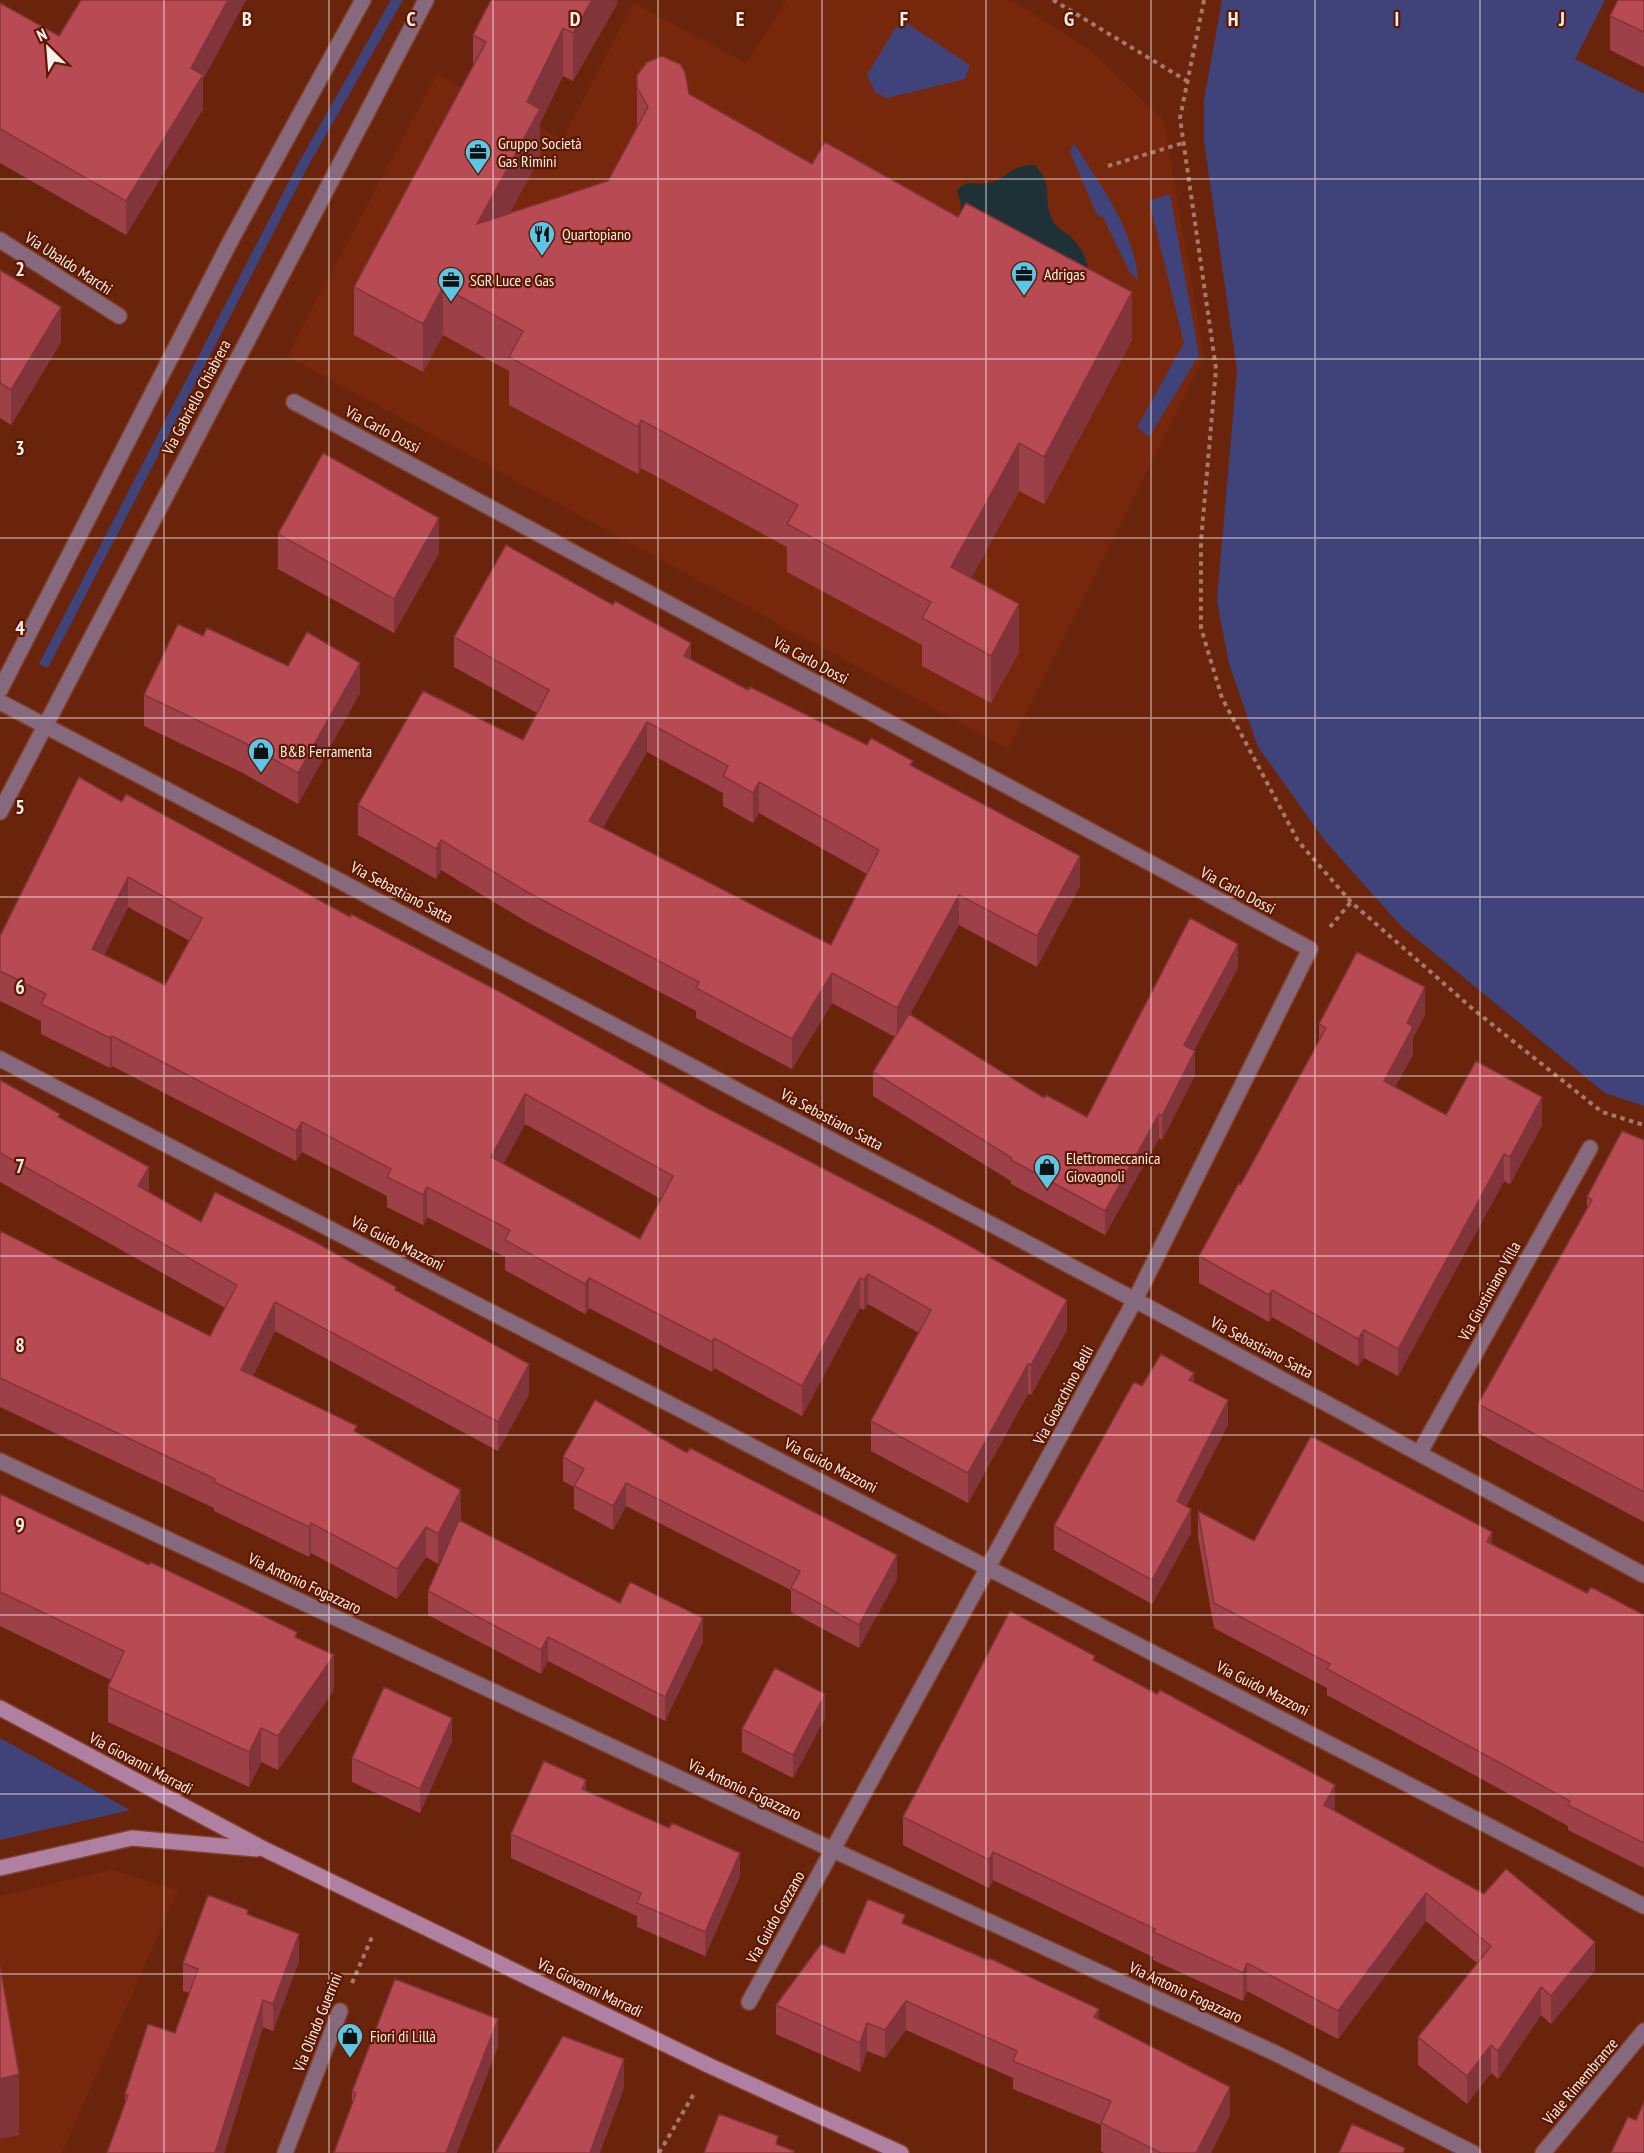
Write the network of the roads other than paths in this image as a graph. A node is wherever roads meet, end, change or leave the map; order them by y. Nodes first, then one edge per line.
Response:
1 (363, 0) edge
2 (426, 0) edge
3 (0, 240) edge
4 (119, 316) dead end
5 (294, 402) dead end
6 (0, 690) edge
7 (0, 702) edge
8 (45, 724) junction
9 (0, 812) edge
10 (1310, 950) joint
11 (0, 1059) edge
12 (1590, 1148) dead end
13 (1135, 1300) junction
14 (1420, 1452) junction
15 (0, 1461) edge
16 (990, 1568) junction
17 (1644, 1575) edge
18 (0, 1708) edge
19 (264, 1849) junction
20 (833, 1850) junction
21 (0, 1868) edge
22 (1644, 1906) edge
23 (749, 2002) dead end
24 (339, 2011) road end
25 (1644, 2031) edge
26 (285, 2153) edge
27 (902, 2153) edge
28 (1473, 2153) edge
29 (1543, 2153) edge

1 - 6 street
2 - 8 street, Via Gabriello Chiabrera
3 - 4 street, Via Ubaldo Marchi
5 - 10 street, Via Carlo Dossi
7 - 8 street, Via Sebastiano Satta
8 - 9 street, Via Gabriello Chiabrera
8 - 13 street, Via Sebastiano Satta
10 - 13 street, Via Gioacchino Belli
11 - 16 street, Via Guido Mazzoni
12 - 14 street, Via Giustiniano Villa
13 - 14 street, Via Sebastiano Satta
13 - 16 street, Via Gioacchino Belli
14 - 17 street, Via Sebastiano Satta
15 - 20 street, Via Antonio Fogazzaro
16 - 20 street, Via Gioacchino Belli
16 - 22 street, Via Guido Mazzoni
18 - 19 main road, Via Giovanni Marradi
19 - 21 main road, Via Giovanni Marradi
19 - 27 main road, Via Giovanni Marradi
20 - 23 street, Via Guido Gozzano
20 - 28 street, Via Antonio Fogazzaro
24 - 26 street, Via Olindo Guerrini
25 - 29 street, Viale Rimembranze

